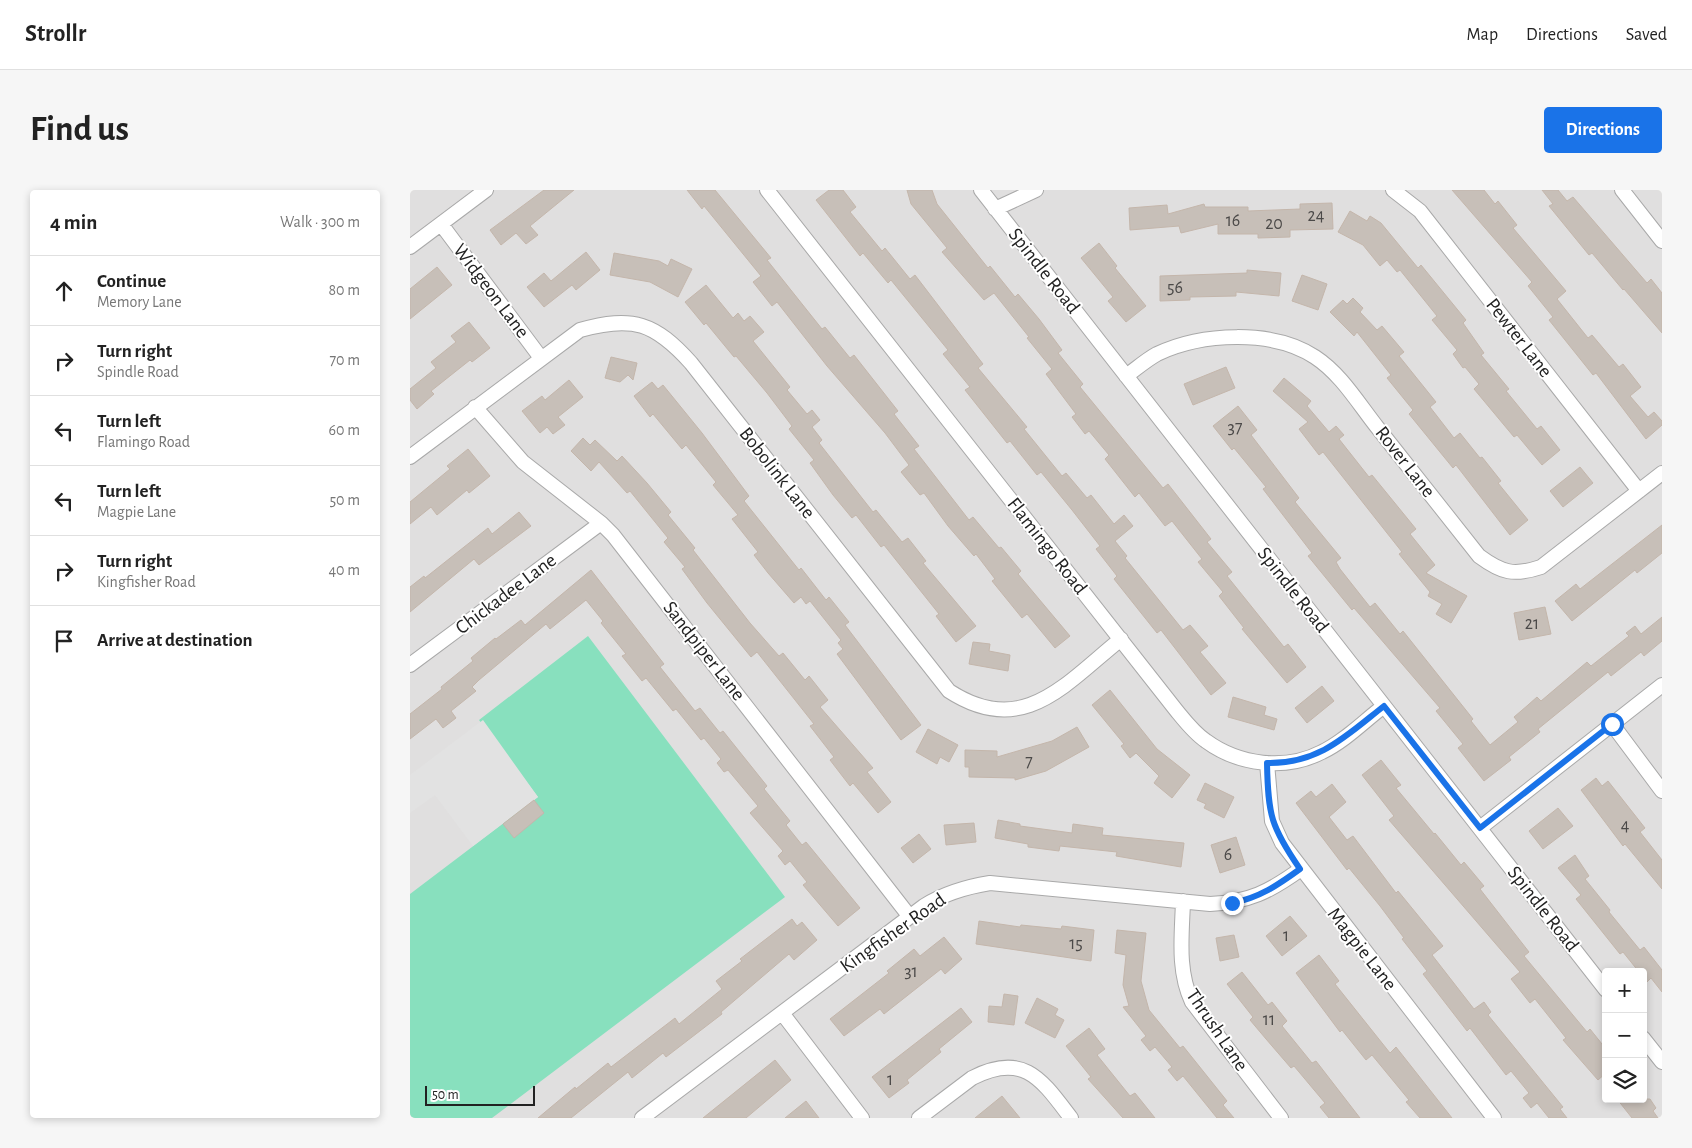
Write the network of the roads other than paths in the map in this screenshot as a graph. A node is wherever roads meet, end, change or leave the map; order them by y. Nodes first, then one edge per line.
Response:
1 (486, 190) edge
2 (767, 190) edge
3 (981, 190) edge
4 (1036, 190) edge
5 (1393, 190) edge
6 (1622, 190) edge
7 (995, 209) junction
8 (441, 224) junction
9 (1662, 241) edge
10 (410, 247) edge
11 (541, 358) junction
12 (1126, 376) junction
13 (475, 407) junction
14 (410, 457) edge
15 (1662, 473) edge
16 (1639, 491) junction
17 (601, 523) junction
18 (1121, 639) junction
19 (410, 665) edge
20 (1662, 685) edge
21 (1384, 706) junction
22 (1612, 724) junction
23 (1267, 763) junction
24 (1662, 791) edge
25 (1480, 828) junction
26 (1300, 869) junction
27 (1183, 901) junction
28 (910, 917) junction
29 (1602, 985) edge
30 (782, 1013) junction
31 (1647, 1043) edge
32 (1662, 1062) edge
33 (647, 1116) edge
34 (862, 1118) edge
35 (919, 1118) edge
36 (1071, 1118) edge
37 (1281, 1118) edge
38 (1494, 1118) edge

1 - 8 street
2 - 18 street, Flamingo Road
3 - 7 street, Spindle Road
4 - 7 street
5 - 16 street, Pewter Lane
6 - 9 street
7 - 12 street, Spindle Road
8 - 10 street
8 - 11 street, Widgeon Lane
11 - 13 street, Bobolink Lane
11 - 18 street, Bobolink Lane
12 - 16 street, Rover Lane
12 - 21 street, Spindle Road
13 - 14 street, Bobolink Lane
13 - 17 street, Sandpiper Lane
15 - 16 street, Rover Lane
17 - 19 street, Chickadee Lane
17 - 28 street, Sandpiper Lane
18 - 23 street, Flamingo Road
20 - 22 street
21 - 23 street, Flamingo Road
21 - 25 street, Spindle Road
22 - 24 street
22 - 25 street
23 - 26 street, Magpie Lane
25 - 29 street, Spindle Road
26 - 27 street, Kingfisher Road
26 - 38 street, Magpie Lane
27 - 28 street, Kingfisher Road
27 - 37 street, Thrush Lane
28 - 30 street, Kingfisher Road
30 - 33 street, Kingfisher Road
30 - 34 street
31 - 32 street
35 - 36 street

